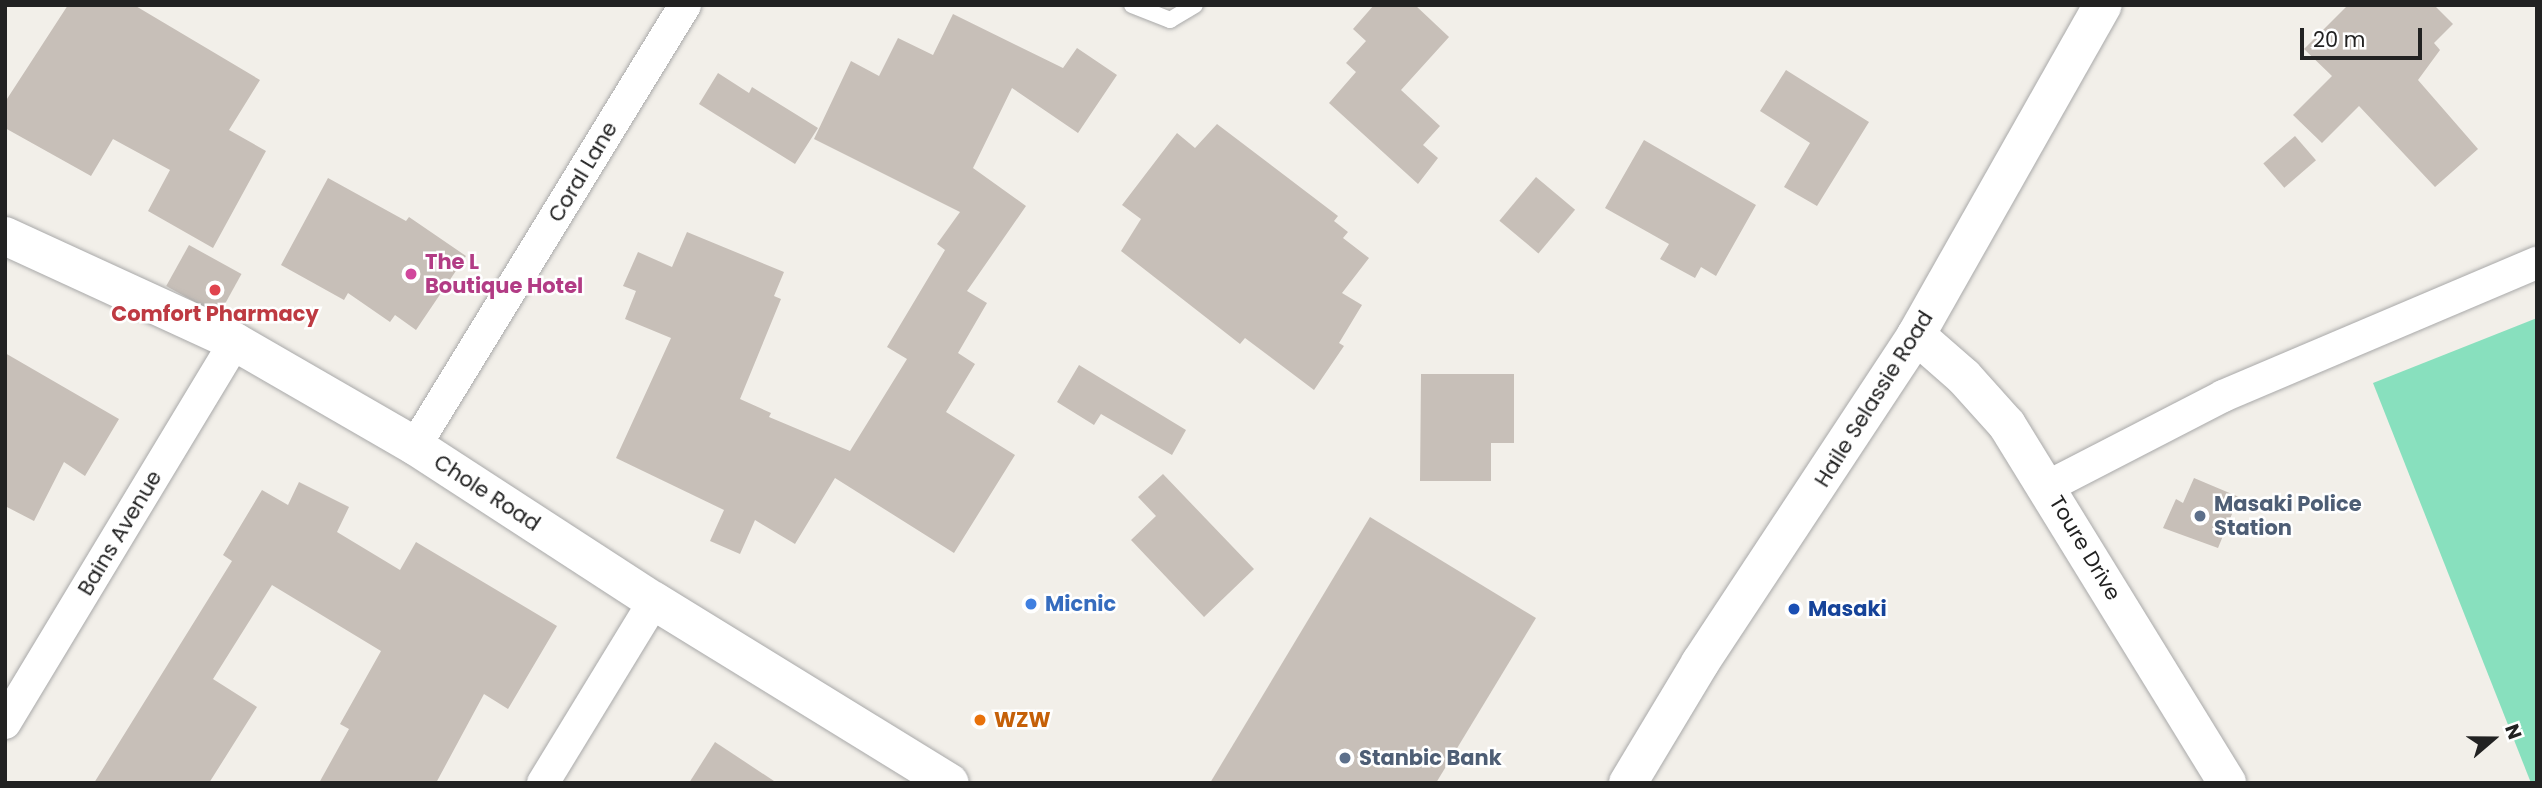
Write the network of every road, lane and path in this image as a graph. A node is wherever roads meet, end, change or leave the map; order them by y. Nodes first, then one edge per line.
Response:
1 (685, 5) edge
2 (1132, 5) edge
3 (1195, 5) edge
4 (2103, 5) edge
5 (5, 236) edge
6 (2537, 263) edge
7 (1916, 335) junction
8 (235, 342) junction
9 (415, 446) junction
10 (2047, 487) junction
11 (654, 601) junction
12 (5, 723) edge
13 (543, 783) edge
14 (950, 783) edge
15 (1628, 783) edge
16 (2227, 783) edge

1 - 9 street, Coral Lane
2 - 3 lane
4 - 7 street, Haile Selassie Road
5 - 8 street, Chole Road
6 - 10 street
7 - 10 street, Toure Drive
7 - 15 street, Haile Selassie Road
8 - 9 street, Chole Road
8 - 12 street, Bains Avenue
9 - 11 street, Chole Road
10 - 16 street, Toure Drive
11 - 13 street
11 - 14 street, Chole Road

